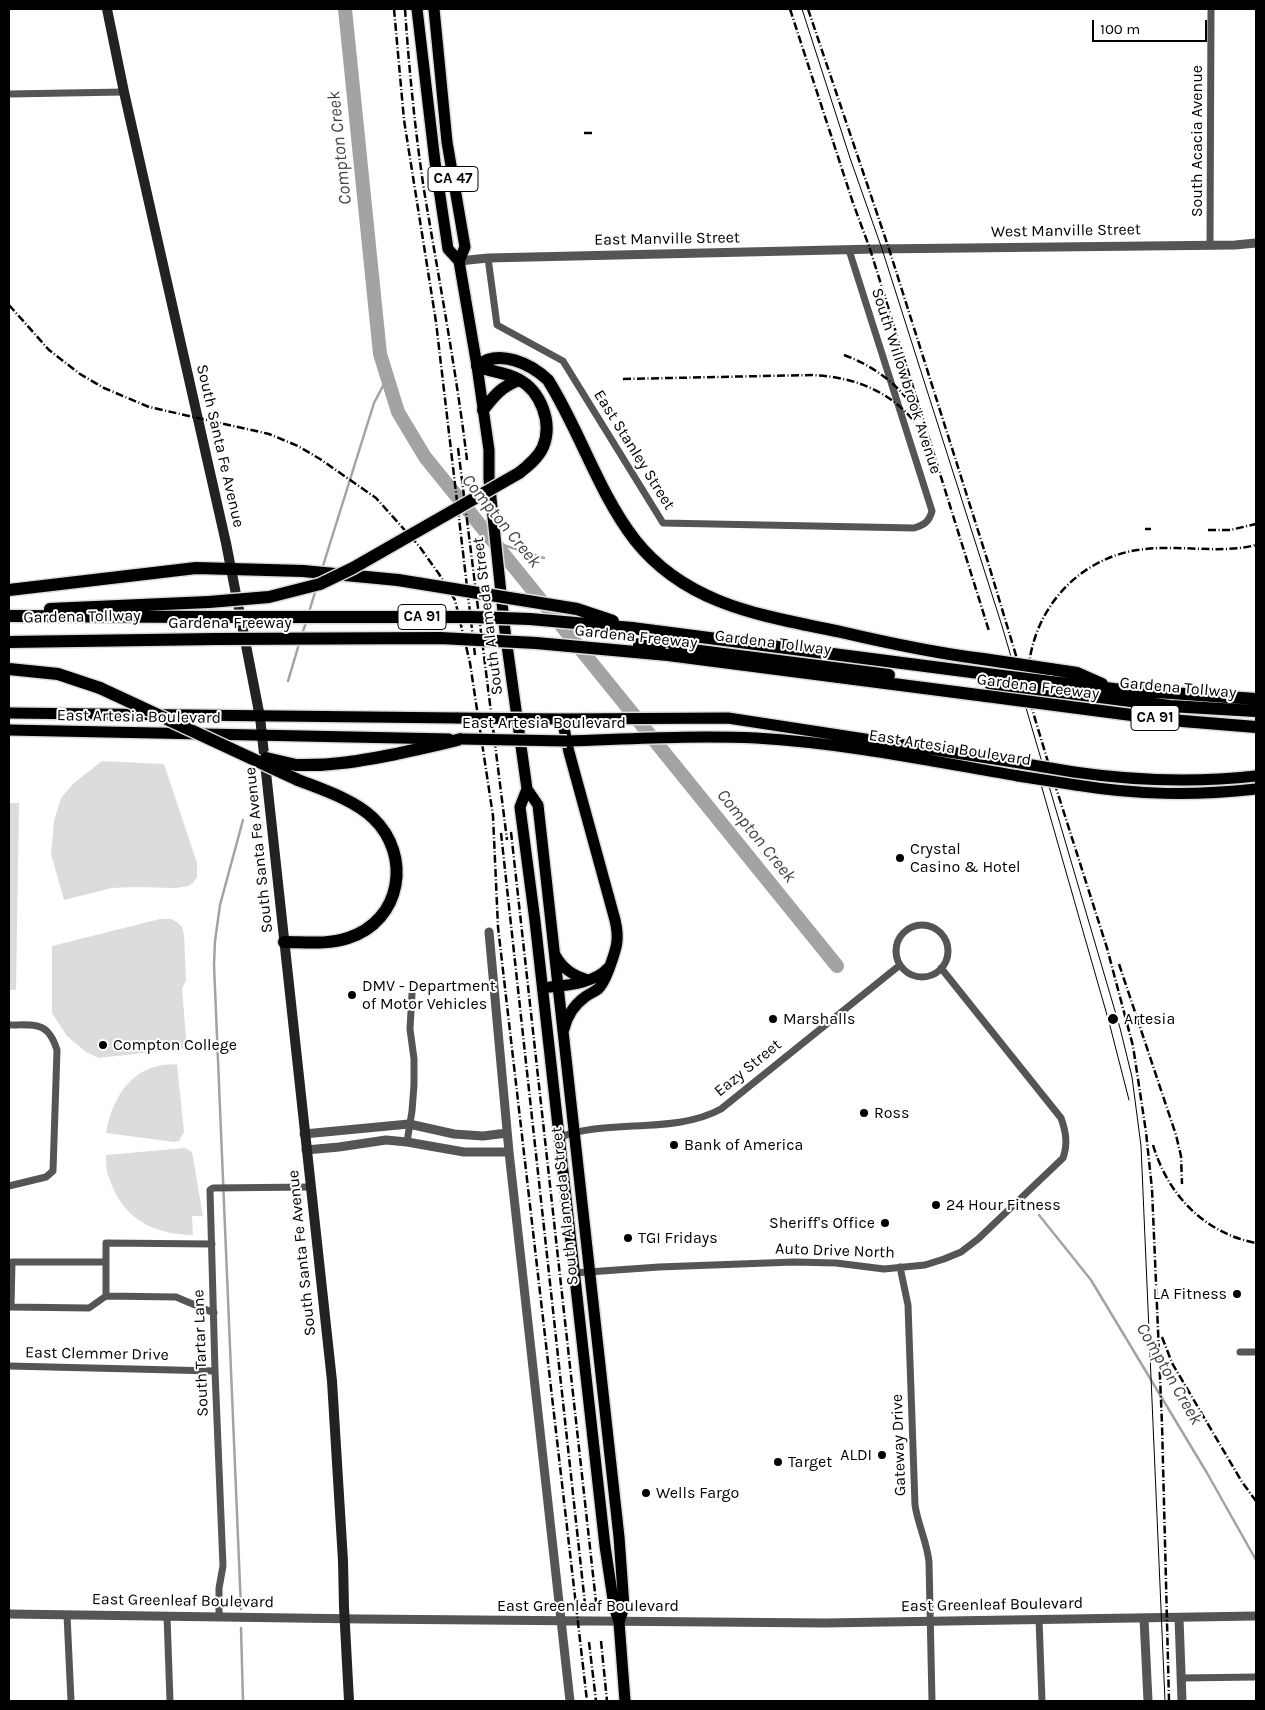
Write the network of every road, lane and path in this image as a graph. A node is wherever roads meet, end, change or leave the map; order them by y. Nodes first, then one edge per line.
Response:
1 (106, 9) edge
2 (417, 9) edge
3 (434, 9) edge
4 (1211, 9) edge
5 (124, 92) junction
6 (9, 94) edge
7 (1256, 243) edge
8 (1210, 244) junction
9 (876, 249) joint
10 (849, 250) junction
11 (488, 258) junction
12 (459, 261) junction
13 (477, 366) junction
14 (519, 380) junction
15 (483, 410) junction
16 (929, 520) joint
17 (232, 568) junction
18 (9, 590) edge
19 (9, 611) edge
20 (9, 616) edge
21 (632, 628) junction
22 (9, 634) edge
23 (215, 636) junction
24 (9, 642) edge
25 (744, 642) joint
26 (9, 669) edge
27 (1051, 681) junction
28 (1256, 699) edge
29 (1256, 711) edge
30 (9, 713) edge
31 (260, 717) junction
32 (562, 719) junction
33 (1256, 727) edge
34 (9, 730) edge
35 (810, 730) junction
36 (263, 736) junction
37 (461, 739) junction
38 (809, 742) junction
39 (568, 746) junction
40 (237, 750) junction
41 (949, 752) junction
42 (948, 764) junction
43 (1256, 776) edge
44 (1256, 788) edge
45 (527, 789) junction
46 (489, 932) dead end
47 (284, 942) junction
48 (554, 951) junction
49 (900, 964) junction
50 (610, 966) junction
51 (941, 968) junction
52 (588, 980) junction
53 (558, 986) junction
54 (542, 988) junction
55 (412, 994) dead end
56 (9, 1025) edge
57 (563, 1036) junction
58 (410, 1124) junction
59 (573, 1132) junction
60 (507, 1133) junction
61 (304, 1134) junction
62 (558, 1138) junction
63 (406, 1142) junction
64 (306, 1150) junction
65 (509, 1152) junction
66 (9, 1186) edge
67 (311, 1188) junction
68 (212, 1244) junction
69 (106, 1262) junction
70 (900, 1267) junction
71 (574, 1273) junction
72 (589, 1273) junction
73 (106, 1296) junction
74 (214, 1313) junction
75 (1240, 1352) dead end
76 (1256, 1352) edge
77 (9, 1366) edge
78 (215, 1371) junction
79 (9, 1614) edge
80 (67, 1615) junction
81 (167, 1616) junction
82 (1256, 1616) edge
83 (219, 1617) junction
84 (1144, 1618) junction
85 (1179, 1618) junction
86 (344, 1619) junction
87 (1039, 1619) junction
88 (561, 1621) junction
89 (619, 1622) junction
90 (929, 1622) junction
91 (1256, 1677) edge
92 (1181, 1678) junction
93 (71, 1701) edge
94 (170, 1701) edge
95 (349, 1701) edge
96 (570, 1701) edge
97 (625, 1701) edge
98 (932, 1701) edge
99 (1042, 1701) edge
100 (1148, 1701) edge
101 (1182, 1701) edge

1 - 5 main road, South Santa Fe Avenue
2 - 12 main road, South Alameda Street / CA 47
3 - 12 main road, South Alameda Street / CA 47
4 - 8 street, South Acacia Avenue
5 - 6 street
5 - 17 main road, South Santa Fe Avenue
7 - 8 street, West Manville Street
8 - 9 street, West Manville Street
9 - 10 street, East Manville Street
10 - 11 street, East Manville Street
10 - 16 street, South Willowbrook Avenue
11 - 12 street, East Manville Street
11 - 16 street, East Stanley Street
12 - 13 main road, South Alameda Street / CA 47
13 - 14 highway
13 - 15 main road, South Alameda Street
13 - 27 highway, bridge
14 - 15 highway
14 - 19 highway, bridge
15 - 45 main road, South Alameda Street, bridge
17 - 18 highway
17 - 21 highway, bridge
17 - 31 main road, South Santa Fe Avenue
20 - 21 highway, Gardena Freeway / CA 91, bridge
21 - 25 highway, Gardena Freeway / CA 91
22 - 23 highway, Gardena Tollway
23 - 24 highway, Gardena Freeway / CA 91
23 - 33 highway, Gardena Freeway / CA 91, bridge
25 - 27 highway, Gardena Tollway, bridge
26 - 40 highway, bridge
27 - 28 highway, Gardena Freeway / CA 91
27 - 29 highway, Gardena Tollway
30 - 31 main road, East Artesia Boulevard
31 - 32 main road, East Artesia Boulevard, bridge
31 - 36 main road, South Santa Fe Avenue
32 - 35 main road, East Artesia Boulevard
32 - 39 main road
34 - 36 main road, East Artesia Boulevard
35 - 38 main road
35 - 41 main road, East Artesia Boulevard
36 - 37 main road, East Artesia Boulevard
36 - 47 main road, South Santa Fe Avenue
37 - 39 main road, East Artesia Boulevard, bridge
37 - 40 highway, bridge
38 - 39 main road, East Artesia Boulevard
38 - 42 main road, East Artesia Boulevard
39 - 50 main road
40 - 47 highway, bridge
41 - 42 main road
41 - 43 main road, East Artesia Boulevard, bridge
42 - 44 main road, East Artesia Boulevard, bridge
45 - 48 main road, South Alameda Street
45 - 54 main road, South Alameda Street
46 - 60 street
47 - 61 main road, South Santa Fe Avenue
48 - 52 main road
48 - 53 main road, South Alameda Street
49 - 51 street
49 - 51 street
49 - 59 street, Eazy Street
50 - 52 main road
50 - 57 main road
51 - 70 street, Auto Drive North
52 - 53 main road
53 - 54 main road
53 - 57 main road, South Alameda Street
54 - 62 main road, South Alameda Street
55 - 58 street
56 - 66 street
57 - 59 main road, South Alameda Street
58 - 60 street
58 - 61 street
58 - 63 street
59 - 62 street, Eazy Street
59 - 72 main road, South Alameda Street
60 - 65 street
61 - 64 main road, South Santa Fe Avenue
62 - 71 main road, South Alameda Street
63 - 64 street
63 - 65 street
64 - 67 main road, South Santa Fe Avenue
65 - 88 street
67 - 68 street, South Tartar Lane
67 - 86 main road, South Santa Fe Avenue
68 - 69 street
68 - 74 street, South Tartar Lane
69 - 73 street
69 - 73 street
70 - 72 street, Auto Drive North
70 - 90 street, Gateway Drive
71 - 72 street, Auto Drive North
71 - 89 main road, South Alameda Street
72 - 89 main road, South Alameda Street
73 - 74 street
74 - 78 street, South Tartar Lane
75 - 76 street
77 - 78 street, East Clemmer Drive
78 - 83 street, South Tartar Lane
79 - 80 street, East Greenleaf Boulevard
80 - 81 street, East Greenleaf Boulevard
80 - 93 street
81 - 83 street, East Greenleaf Boulevard
81 - 94 street
82 - 85 street, East Greenleaf Boulevard
83 - 86 street, East Greenleaf Boulevard
84 - 85 street, East Greenleaf Boulevard
84 - 87 street, East Greenleaf Boulevard
84 - 100 street
85 - 92 street
86 - 88 street, East Greenleaf Boulevard
86 - 95 main road, South Santa Fe Avenue
87 - 90 street, East Greenleaf Boulevard
87 - 99 street
88 - 89 street, East Greenleaf Boulevard
88 - 96 street
89 - 90 street, East Greenleaf Boulevard
89 - 97 main road, South Alameda Street
90 - 98 street, Gateway Drive
91 - 92 street
92 - 101 street

